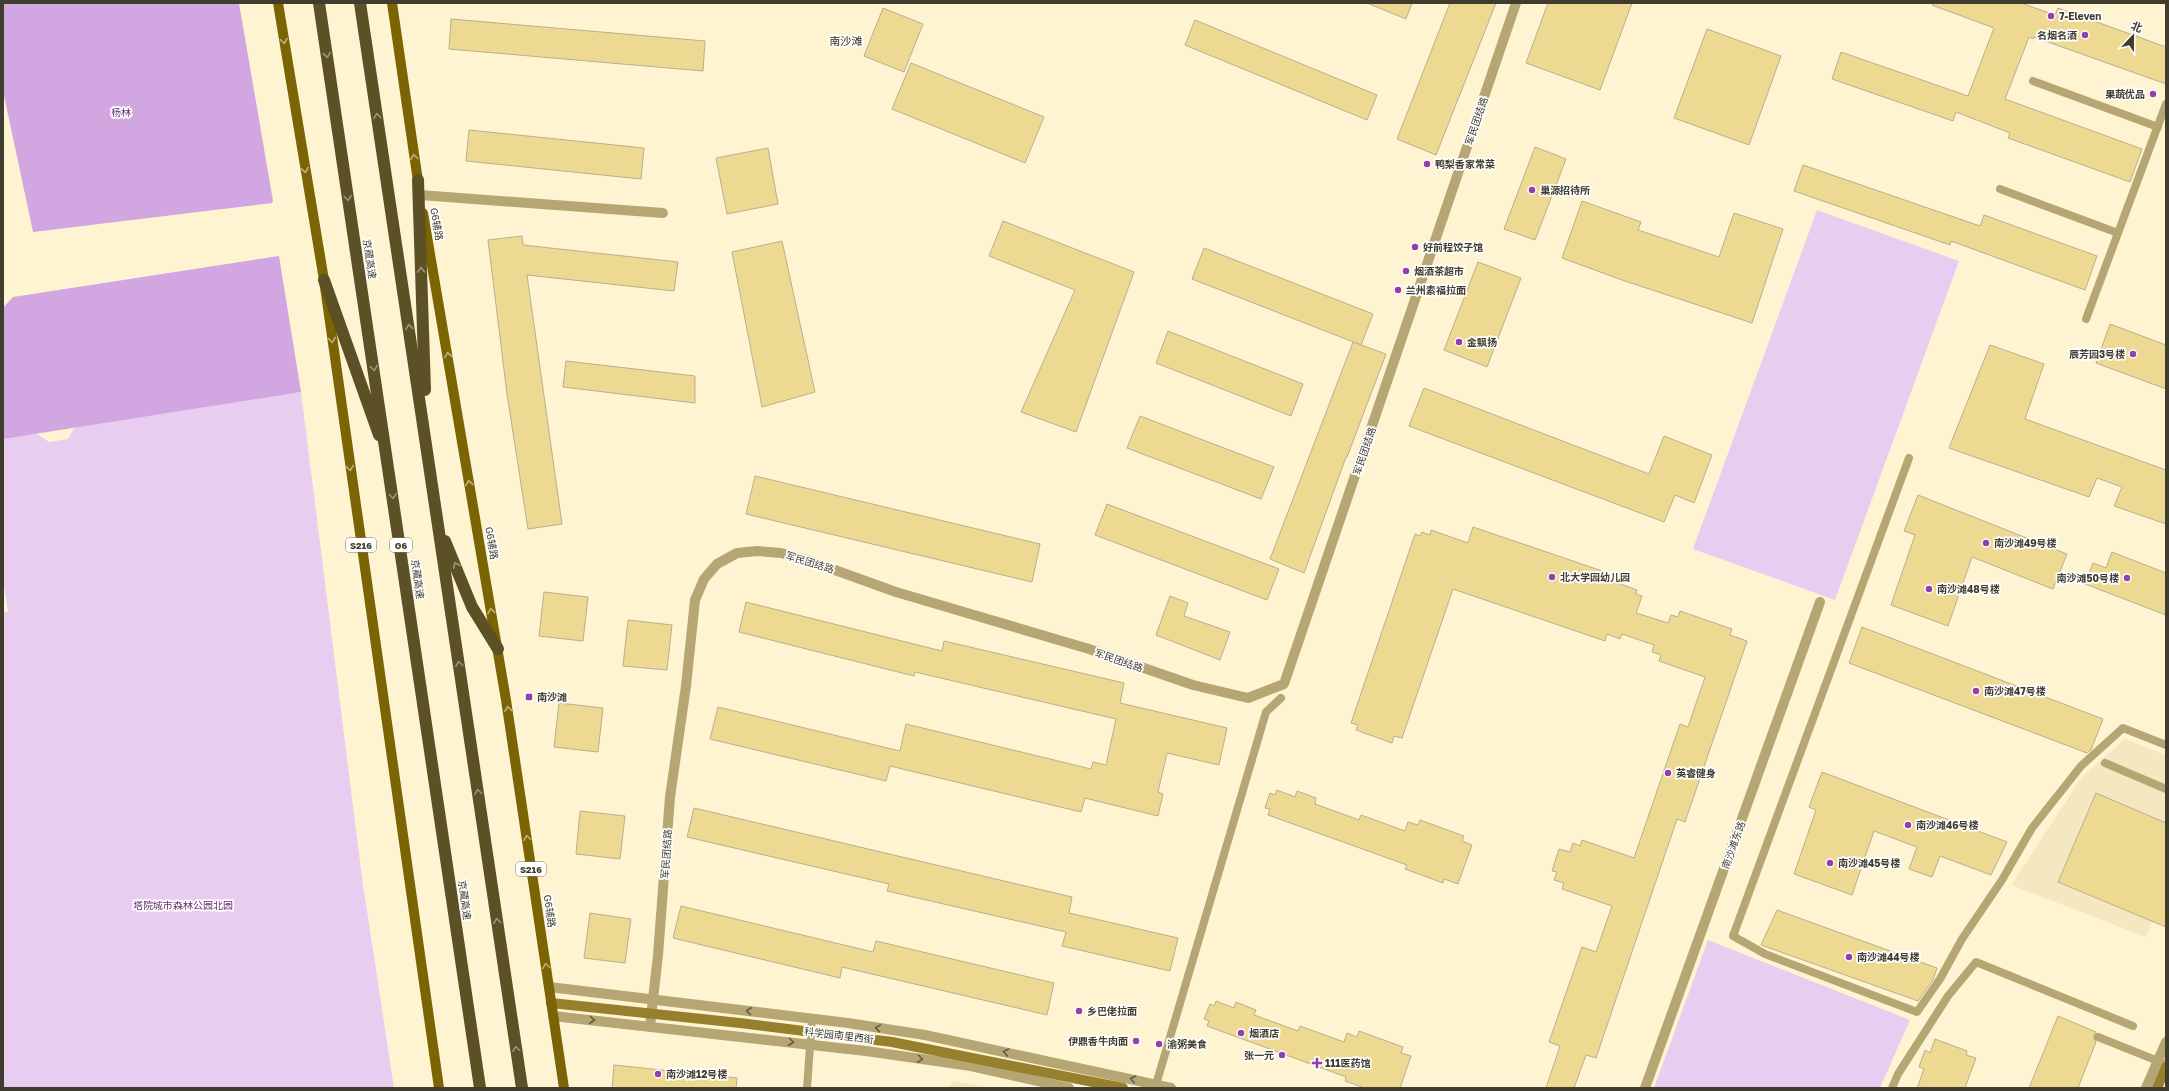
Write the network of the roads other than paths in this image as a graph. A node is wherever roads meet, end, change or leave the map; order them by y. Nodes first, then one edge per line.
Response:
1 (278, 3) edge
2 (319, 3) edge
3 (360, 3) edge
4 (392, 3) edge
5 (1516, 3) edge
6 (2033, 81) dead end
7 (2166, 104) edge
8 (2158, 127) junction
9 (418, 180) junction
10 (2000, 189) dead end
11 (420, 195) junction
12 (663, 213) dead end
13 (2118, 233) junction
14 (324, 280) junction
15 (2086, 319) dead end
16 (427, 449) junction
17 (1909, 458) dead end
18 (388, 461) junction
19 (440, 531) junction
20 (1820, 602) dead end
21 (498, 649) junction
22 (1281, 698) dead end
23 (2166, 745) edge
24 (2105, 763) dead end
25 (2166, 789) edge
26 (549, 987) junction
27 (653, 1000) junction
28 (551, 1003) junction
29 (651, 1013) junction
30 (553, 1016) junction
31 (812, 1019) junction
32 (650, 1026) junction
33 (2133, 1026) dead end
34 (811, 1032) junction
35 (2098, 1037) dead end
36 (2166, 1042) edge
37 (811, 1044) junction
38 (2163, 1064) edge
39 (1156, 1086) edge
40 (439, 1088) edge
41 (480, 1088) edge
42 (522, 1088) edge
43 (564, 1088) edge
44 (807, 1088) edge
45 (1069, 1088) edge
46 (1123, 1088) edge
47 (1171, 1088) edge
48 (1645, 1088) edge
49 (1892, 1088) edge
50 (2146, 1088) edge
51 (2157, 1088) edge

1 -> 14 main road, S216
2 -> 18 highway, 京藏高速 / G6
16 -> 3 highway
9 -> 4 main road, G6辅路 / S216
5 - 27 street, 军民团结路
6 - 8 lane
7 - 8 lane
8 - 13 lane
9 - 11 main road, G6辅路 / S216
16 -> 9 highway
10 - 13 lane
11 - 12 street
21 -> 11 main road, G6辅路 / S216
13 - 15 lane
14 - 18 highway
14 -> 40 main road, S216
16 - 19 highway
17 - 23 lane
18 -> 41 highway, 京藏高速 / G6
21 -> 19 highway
42 -> 19 highway
20 - 48 street, 南沙滩东路
26 -> 21 main road, G6辅路 / S216
22 - 39 lane
24 - 25 lane
26 - 27 street
26 - 28 main road, G6辅路 / S216
27 - 29 street, 军民团结路
31 -> 27 street
28 - 29 street, 科学园南里西街
28 - 30 main road, G6辅路 / S216
29 - 32 street, 军民团结路
29 - 34 street, 科学园南里西街
30 -> 32 street
30 - 43 main road, G6辅路 / S216
31 - 34 lane
39 -> 31 street
32 -> 37 street
33 - 49 lane
34 - 37 lane
34 - 46 street, 科学园南里西街
35 - 38 lane
36 - 38 street
37 - 44 lane
37 -> 45 street
38 - 50 street
38 - 51 street
39 - 47 street

